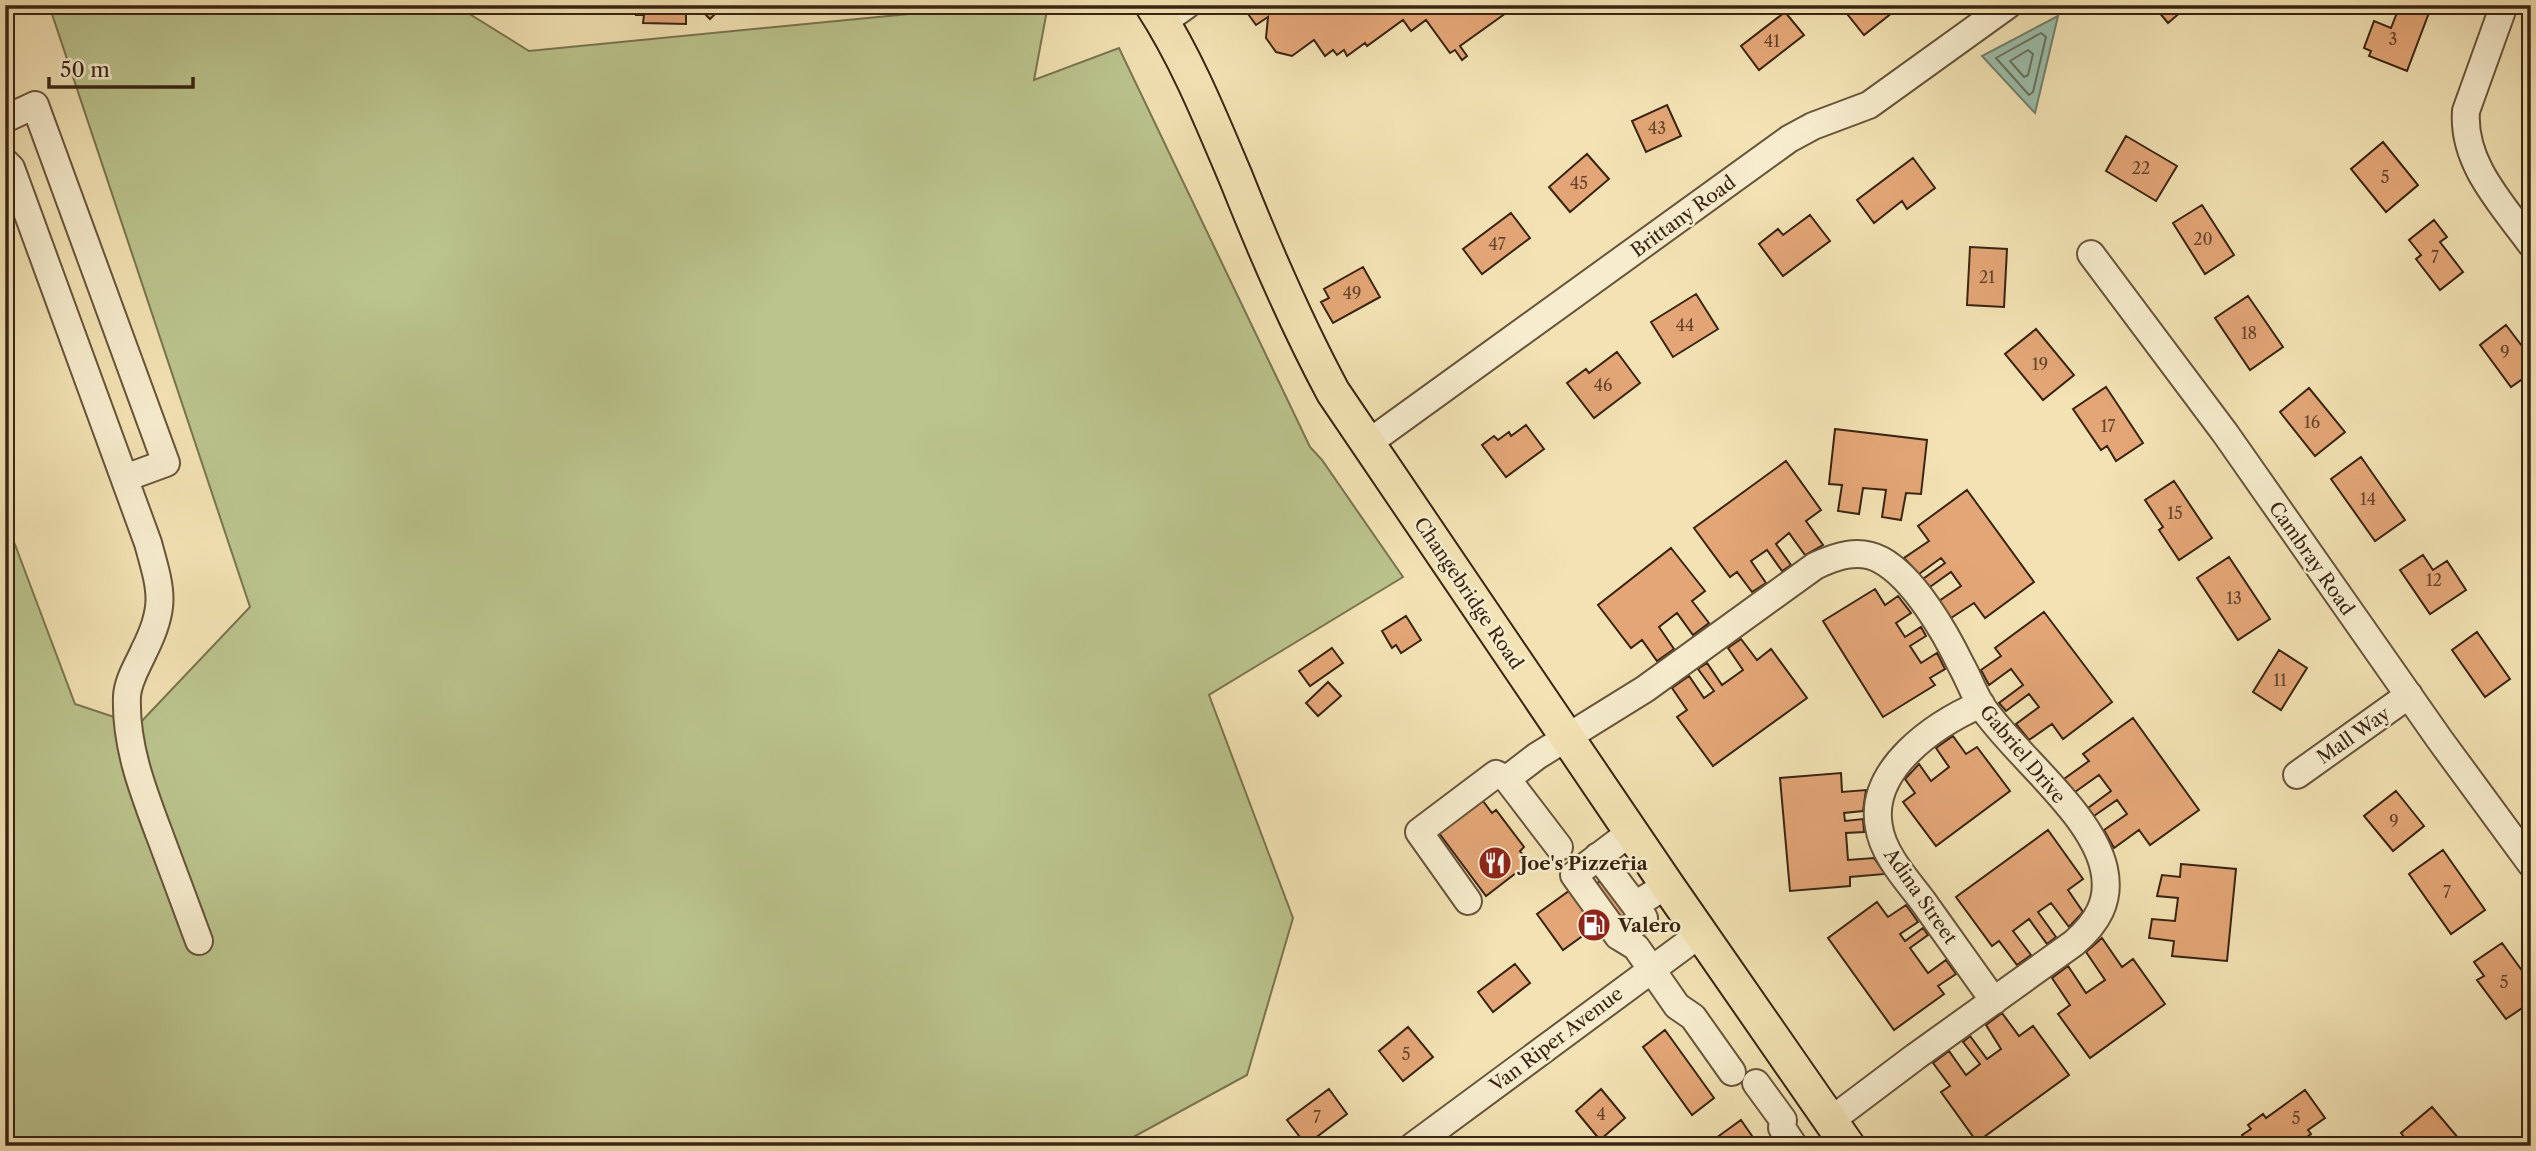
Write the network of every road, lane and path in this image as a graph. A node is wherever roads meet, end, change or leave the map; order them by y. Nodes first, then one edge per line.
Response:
1 (2008, 5) edge
2 (2504, 5) edge
3 (1167, 11) edge
4 (5, 119) edge
5 (5, 162) edge
6 (2531, 244) edge
7 (2091, 254) dead end
8 (118, 331) junction
9 (76, 345) junction
10 (1367, 444) junction
11 (125, 478) junction
12 (2409, 695) junction
13 (1981, 704) junction
14 (1567, 737) junction
15 (2297, 775) dead end
16 (1507, 779) junction
17 (1631, 832) junction
18 (1559, 847) dead end
19 (1598, 856) junction
20 (2531, 864) edge
21 (1667, 885) junction
22 (1468, 901) dead end
23 (1635, 905) junction
24 (1700, 934) junction
25 (1618, 936) junction
26 (199, 941) dead end
27 (1652, 968) junction
28 (1994, 1001) junction
29 (1732, 1072) dead end
30 (1756, 1083) dead end
31 (1783, 1120) junction
32 (1831, 1122) edge
33 (1413, 1146) edge
34 (1794, 1146) edge

1 - 10 street, Brittany Road
2 - 6 street
3 - 10 main road, Changebridge Road
4 - 8 street
5 - 9 street
7 - 12 street, Cambray Road
8 - 9 street
8 - 11 street
9 - 11 street
10 - 14 main road, Changebridge Road
11 - 26 street
12 - 15 street, Mall Way
12 - 20 street, Cambray Road
13 - 14 street, Gabriel Drive
13 - 28 street, Adina Street
13 - 28 street, Gabriel Drive
14 - 16 street, Gabriel Drive
14 - 17 main road, Changebridge Road
16 - 18 street
16 - 22 street
17 - 19 street
17 - 21 main road, Changebridge Road
19 - 23 street
19 - 25 street
21 - 23 street
21 - 24 main road, Changebridge Road
23 - 25 street
24 - 27 street, Van Riper Avenue
24 - 32 main road, Changebridge Road
25 - 27 street
27 - 29 street
27 - 33 street, Van Riper Avenue
28 - 32 street, Gabriel Drive
30 - 31 street
31 - 32 street, Gabriel Drive
31 - 34 street

